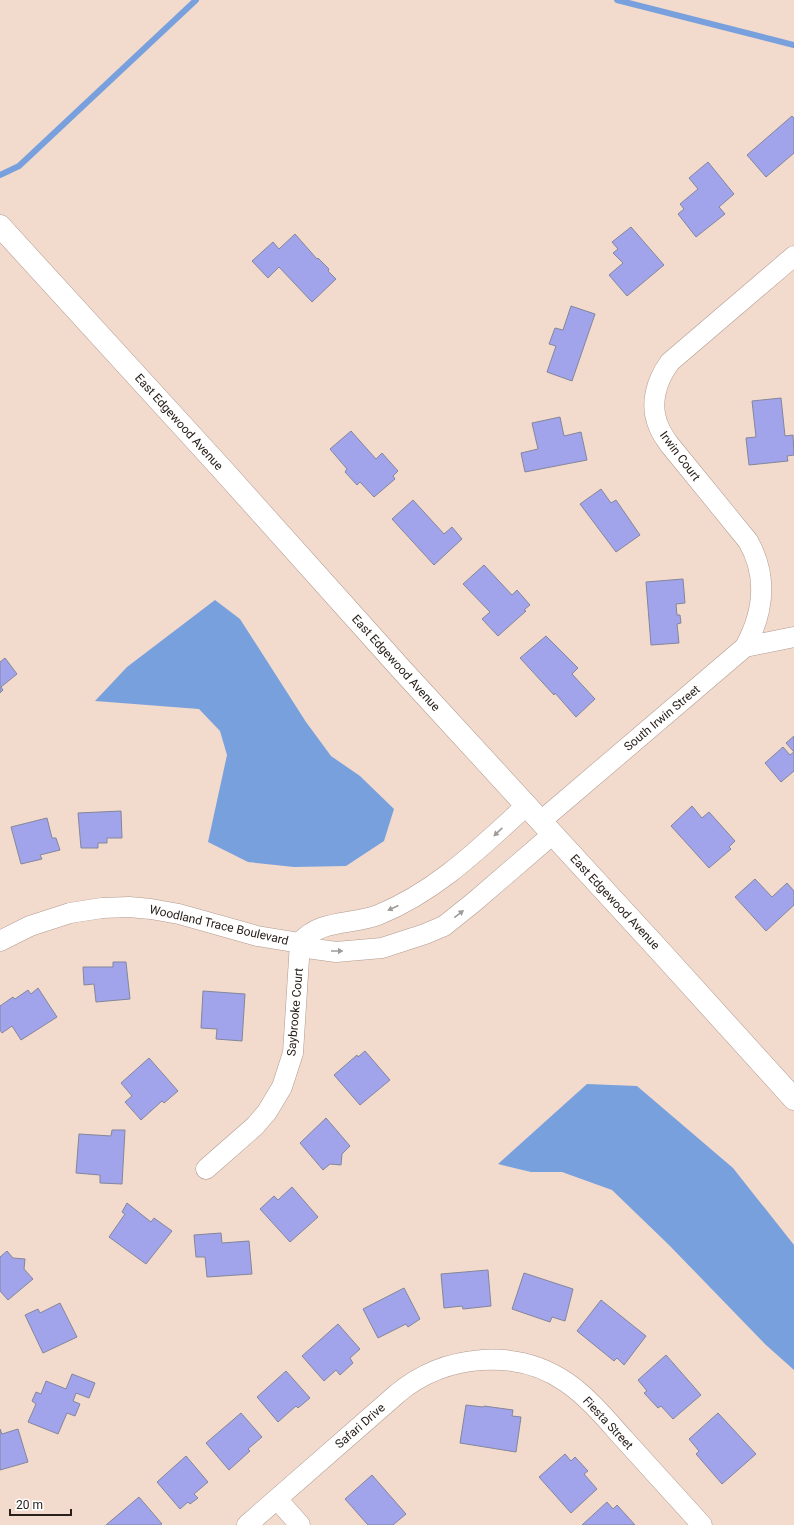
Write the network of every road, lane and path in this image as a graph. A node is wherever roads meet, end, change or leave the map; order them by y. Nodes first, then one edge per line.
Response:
1 (0, 226) edge
2 (794, 256) edge
3 (794, 637) edge
4 (745, 647) junction
5 (540, 820) junction
6 (0, 941) edge
7 (300, 943) junction
8 (794, 1099) edge
9 (206, 1169) dead end
10 (491, 1360) joint
11 (277, 1499) junction
12 (246, 1525) edge
13 (300, 1525) edge
14 (702, 1525) edge

1 - 5 main road, East Edgewood Avenue
2 - 4 street, Irwin Court
3 - 4 street, South Irwin Street
4 - 5 street, South Irwin Street
5 -> 7 street, Woodland Trace Boulevard
7 -> 5 street, Woodland Trace Boulevard
5 - 8 main road, East Edgewood Avenue
6 - 7 street, Woodland Trace Boulevard
7 - 9 street, Saybrooke Court
10 - 11 street, Safari Drive
10 - 14 street, Fiesta Street
11 - 12 street, Safari Drive
11 - 13 street

